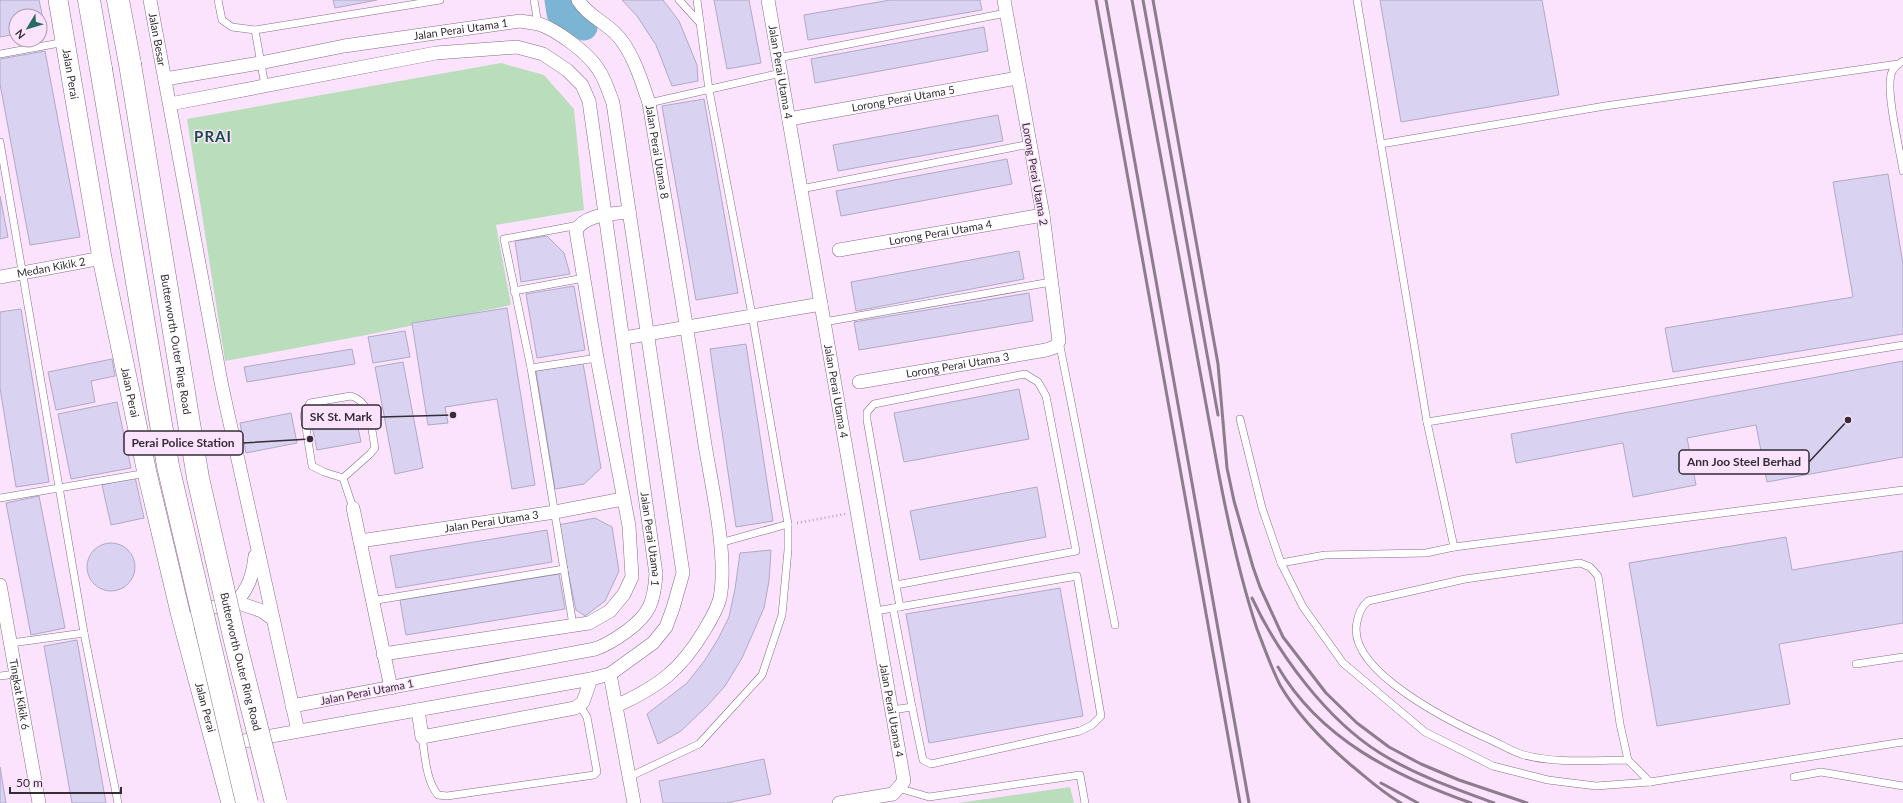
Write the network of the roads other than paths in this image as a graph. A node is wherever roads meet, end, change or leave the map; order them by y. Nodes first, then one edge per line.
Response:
1 (58, 0) edge
2 (89, 0) edge
3 (118, 0) edge
4 (150, 0) edge
5 (218, 0) edge
6 (440, 0) edge
7 (534, 0) edge
8 (578, 0) edge
9 (679, 0) edge
10 (697, 0) edge
11 (768, 0) edge
12 (1004, 0) edge
13 (1357, 0) edge
14 (1006, 13) junction
15 (700, 23) junction
16 (538, 24) junction
17 (255, 30) junction
18 (66, 42) junction
19 (0, 54) edge
20 (778, 58) junction
21 (1900, 62) edge
22 (260, 63) junction
23 (781, 73) junction
24 (1018, 78) junction
25 (164, 79) junction
26 (265, 86) junction
27 (709, 90) junction
28 (649, 103) junction
29 (170, 104) junction
30 (789, 119) junction
31 (0, 142) edge
32 (1030, 144) junction
33 (1381, 144) junction
34 (1903, 171) edge
35 (801, 189) junction
36 (629, 212) junction
37 (605, 215) junction
38 (1043, 216) junction
39 (578, 225) junction
40 (839, 250) dead end
41 (102, 258) junction
42 (24, 272) junction
43 (0, 277) edge
44 (584, 278) junction
45 (1051, 282) junction
46 (514, 291) junction
47 (821, 304) junction
48 (752, 315) junction
49 (824, 322) junction
50 (687, 328) junction
51 (648, 334) junction
52 (624, 338) junction
53 (1057, 344) junction
54 (1903, 345) edge
55 (597, 358) junction
56 (531, 368) junction
57 (859, 382) dead end
58 (1240, 419) dead end
59 (1426, 422) junction
60 (147, 473) junction
61 (343, 478) junction
62 (60, 488) junction
63 (1903, 490) edge
64 (0, 498) edge
65 (623, 499) junction
66 (353, 508) joint
67 (555, 512) junction
68 (788, 524) junction
69 (360, 540) junction
70 (720, 543) junction
71 (1454, 547) junction
72 (256, 548) junction
73 (1281, 563) junction
74 (564, 569) junction
75 (0, 585) edge
76 (896, 585) junction
77 (371, 601) junction
78 (236, 602) junction
79 (897, 608) junction
80 (876, 611) junction
81 (273, 619) junction
82 (573, 625) junction
83 (1114, 626) dead end
84 (185, 629) junction
85 (84, 633) junction
86 (10, 643) junction
87 (383, 654) junction
88 (1903, 657) edge
89 (1856, 664) dead end
90 (16, 674) junction
91 (610, 674) junction
92 (0, 676) edge
93 (591, 679) junction
94 (390, 688) junction
95 (292, 706) junction
96 (580, 706) junction
97 (616, 706) junction
98 (912, 707) junction
99 (418, 710) junction
100 (892, 710) junction
101 (298, 731) junction
102 (422, 737) junction
103 (240, 741) junction
104 (1903, 742) edge
105 (216, 746) junction
106 (1628, 760) junction
107 (629, 777) junction
108 (1794, 777) dead end
109 (1650, 782) junction
110 (901, 785) junction
111 (1903, 786) edge
112 (39, 803) edge
113 (118, 803) edge
114 (231, 803) edge
115 (247, 803) edge
116 (257, 803) edge
117 (276, 803) edge
118 (634, 803) edge
119 (839, 803) edge
120 (1085, 803) edge

1 - 18 street, Jalan Perai
2 - 115 highway, bridge
3 - 117 highway, Butterworth Outer Ring Road, bridge
4 - 25 street, Jalan Besar
5 - 17 lane
6 - 17 lane
7 - 16 lane
8 - 28 street, Jalan Perai Utama 8
9 - 15 lane
10 - 15 lane
11 - 20 street, Jalan Perai Utama 4
12 - 14 street, Lorong Perai Utama 2
13 - 33 lane
14 - 20 lane
14 - 24 street, Lorong Perai Utama 2
15 - 27 lane
16 - 22 street, Jalan Perai Utama 1
16 - 36 street, Jalan Perai Utama 1
17 - 22 lane
18 - 19 lane
18 - 41 street, Jalan Perai
20 - 23 street, Jalan Perai Utama 4
21 - 33 lane
21 - 34 lane
22 - 25 street, Jalan Perai Utama 1
22 - 26 lane
23 - 27 lane
23 - 30 street, Jalan Perai Utama 4
24 - 30 street, Lorong Perai Utama 5
24 - 32 street, Lorong Perai Utama 2
25 - 29 street, Jalan Besar
26 - 29 street, Jalan Perai Utama 1
26 - 37 street, Jalan Perai Utama 1
27 - 28 lane
27 - 48 lane
28 - 50 street, Jalan Perai Utama 8
29 - 72 street, Jalan Besar
30 - 35 street, Jalan Perai Utama 4
31 - 42 lane
32 - 35 lane
32 - 38 street, Lorong Perai Utama 2
33 - 59 lane
35 - 47 street, Jalan Perai Utama 4
36 - 37 street
36 - 51 street, Jalan Perai Utama 1
37 - 39 street
37 - 52 street, Jalan Perai Utama 1
38 - 40 street, Lorong Perai Utama 4
38 - 45 street, Lorong Perai Utama 2
39 - 44 street, Jalan Perai Utama 1
39 - 46 lane
41 - 42 street, Medan Kikik 2
41 - 60 street, Jalan Perai
42 - 43 street, Medan Kikik 2
42 - 62 lane
44 - 46 lane
44 - 55 street, Jalan Perai Utama 1
45 - 49 lane
45 - 53 street, Lorong Perai Utama 2
46 - 56 lane
47 - 48 street
47 - 49 street, Jalan Perai Utama 4
48 - 50 street
48 - 68 lane
49 - 80 street, Jalan Perai Utama 4
50 - 51 street
50 - 70 street
51 - 52 street
51 - 91 street, Jalan Perai Utama 1
52 - 94 street, Jalan Perai Utama 1
53 - 57 street, Lorong Perai Utama 3
53 - 83 lane
54 - 59 lane
55 - 56 lane
55 - 65 street, Jalan Perai Utama 1
56 - 67 lane
58 - 73 lane
59 - 71 lane
60 - 62 lane
60 - 84 street, Jalan Perai
61 - 61 lane
61 - 66 lane
62 - 64 lane
62 - 85 lane
63 - 71 lane
65 - 67 street, Jalan Perai Utama 3
65 - 82 street, Jalan Perai Utama 1
66 - 69 street
67 - 69 street, Jalan Perai Utama 3
67 - 74 lane
68 - 70 lane
68 - 107 lane
69 - 77 street
70 - 97 street
71 - 73 lane
72 - 78 street
72 - 81 street, Jalan Besar
73 - 109 lane
74 - 77 lane
74 - 82 lane
75 - 86 street, Tingkat Kikik 6
76 - 76 lane
76 - 79 lane
77 - 87 street
78 - 81 street
78 - 84 street
79 - 80 lane
79 - 98 lane
79 - 98 lane
80 - 100 street, Jalan Perai Utama 4
81 - 95 street, Jalan Besar
82 - 87 street, Jalan Perai Utama 1
84 - 105 street, Jalan Perai
85 - 86 lane
85 - 113 lane
86 - 90 street, Tingkat Kikik 6
87 - 94 street
88 - 89 lane
90 - 92 lane
90 - 112 street, Tingkat Kikik 6
91 - 93 street, Jalan Perai Utama 1
91 - 97 street
93 - 96 street
93 - 99 street, Jalan Perai Utama 1
94 - 95 street, Jalan Perai Utama 1
95 - 101 street, Jalan Besar
96 - 102 street
96 - 102 lane
97 - 107 street
98 - 100 lane
99 - 101 street, Jalan Perai Utama 1
99 - 102 street
100 - 110 street, Jalan Perai Utama 4
101 - 103 street, Jalan Perai Utama 1
103 - 105 street, Jalan Perai Utama 1
103 - 116 street
104 - 109 lane
105 - 114 street, Jalan Perai
106 - 106 lane
106 - 109 lane
107 - 118 street
108 - 111 lane
110 - 119 street
110 - 120 lane

